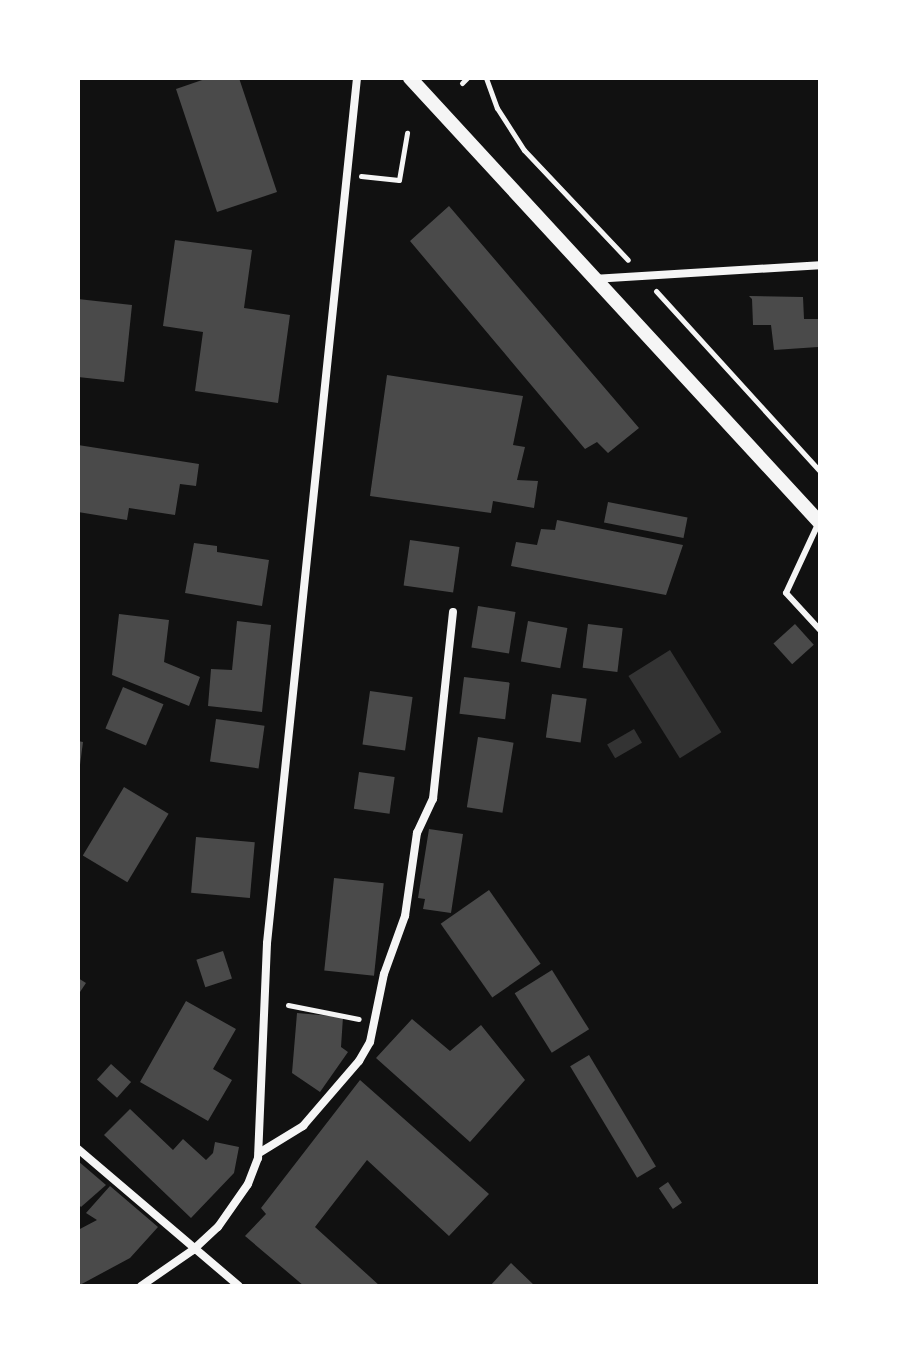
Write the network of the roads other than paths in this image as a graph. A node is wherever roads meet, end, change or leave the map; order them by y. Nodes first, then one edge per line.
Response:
1 (357, 78) edge
2 (410, 78) edge
3 (820, 265) edge
4 (592, 279) junction
5 (819, 522) edge
6 (453, 612) dead end
7 (820, 630) edge
8 (78, 1149) edge
9 (259, 1153) junction
10 (193, 1250) junction
11 (141, 1286) edge
12 (239, 1286) edge

1 - 9 street
2 - 4 street
3 - 4 street
4 - 5 street
5 - 7 lane
6 - 9 street
8 - 10 street
9 - 10 street
10 - 11 street
10 - 12 street

